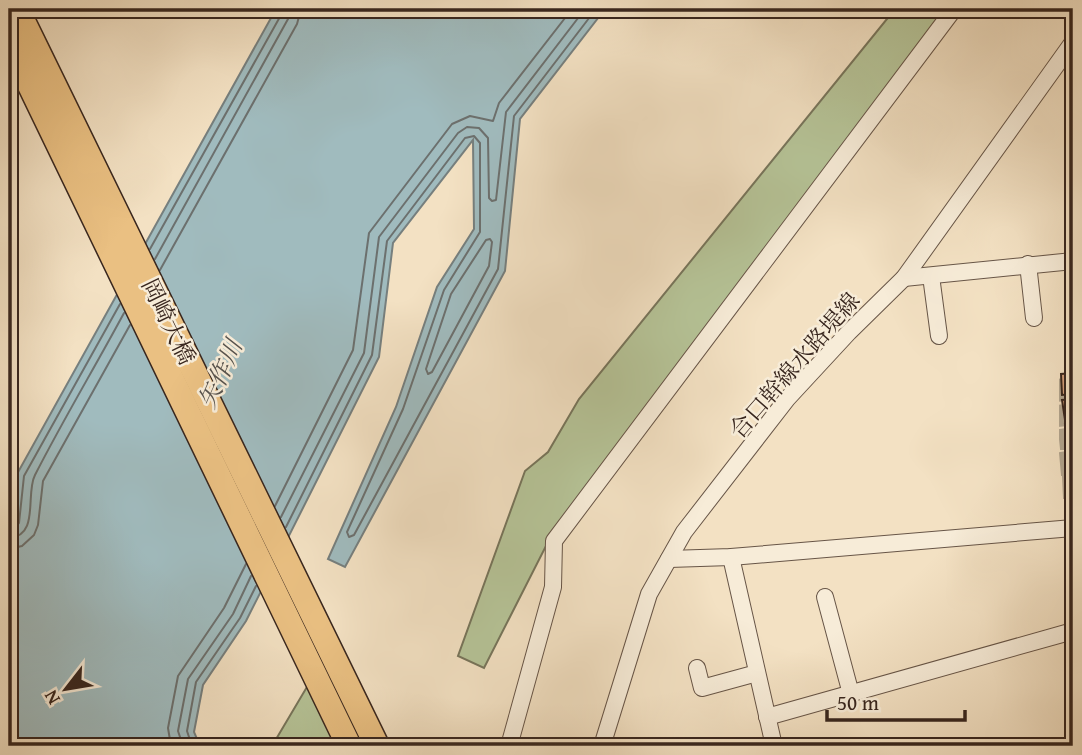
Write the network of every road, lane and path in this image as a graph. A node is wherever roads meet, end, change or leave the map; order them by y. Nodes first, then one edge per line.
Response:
1 (17, 9) edge
2 (954, 9) edge
3 (9, 42) edge
4 (1073, 42) edge
5 (1073, 261) edge
6 (1028, 264) junction
7 (931, 276) junction
8 (904, 278) junction
9 (1034, 318) dead end
10 (939, 336) dead end
11 (1073, 528) edge
12 (731, 556) junction
13 (668, 559) junction
14 (825, 597) dead end
15 (1073, 631) edge
16 (697, 668) dead end
17 (757, 673) junction
18 (851, 694) junction
19 (767, 717) junction
20 (349, 746) edge
21 (377, 746) edge
22 (509, 746) edge
23 (602, 746) edge
24 (774, 746) edge

1 - 21 main road, 岡崎大橋
2 - 22 street
3 - 20 main road, 岡崎大橋
4 - 8 street, 合口幹線水路堤線
5 - 6 street
6 - 7 street
6 - 9 street
7 - 8 street
7 - 10 street
8 - 13 street, 合口幹線水路堤線
11 - 12 street
12 - 13 street
12 - 17 street
13 - 23 street, 合口幹線水路堤線
14 - 18 street
15 - 18 street
16 - 17 street
17 - 19 street
18 - 19 street
19 - 24 street

